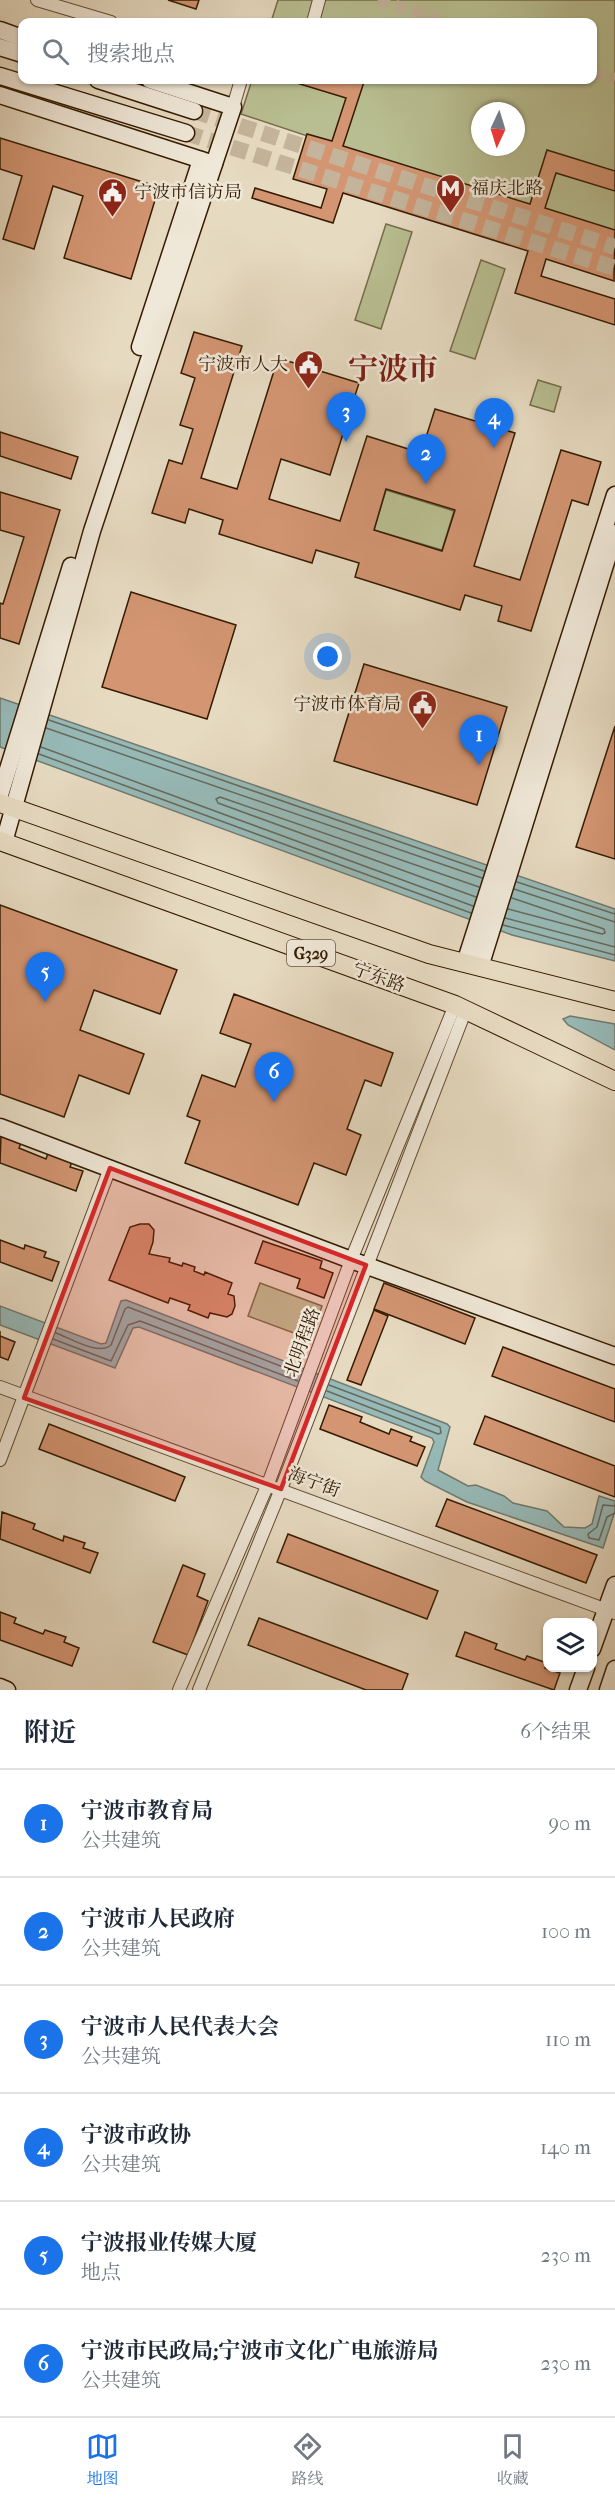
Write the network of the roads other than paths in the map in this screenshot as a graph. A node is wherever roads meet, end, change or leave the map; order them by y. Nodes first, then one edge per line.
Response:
1 (38, 0) edge
2 (319, 0) edge
3 (67, 9) junction
4 (64, 18) edge
5 (97, 18) edge
6 (314, 18) edge
7 (0, 30) edge
8 (18, 37) edge
9 (0, 46) edge
10 (18, 53) edge
11 (0, 76) edge
12 (18, 82) edge
13 (26, 84) edge
14 (110, 84) edge
15 (163, 84) edge
16 (240, 84) edge
17 (0, 95) edge
18 (233, 106) junction
19 (194, 111) tunnel mouth
20 (186, 133) tunnel mouth
21 (208, 162) junction
22 (615, 495) edge
23 (615, 532) edge
24 (603, 572) edge
25 (0, 795) edge
26 (7, 806) edge
27 (2, 841) edge
28 (472, 965) junction
29 (615, 1001) edge
30 (460, 1007) junction
31 (615, 1081) edge
32 (0, 1126) edge
33 (110, 1168) junction
34 (359, 1263) junction
35 (615, 1356) edge
36 (0, 1387) edge
37 (24, 1398) junction
38 (0, 1460) edge
39 (268, 1484) junction
40 (281, 1489) junction
41 (615, 1585) edge
42 (611, 1611) edge
43 (597, 1638) edge
44 (615, 1669) edge
45 (585, 1672) edge
46 (0, 1687) edge
47 (8, 1690) edge
48 (179, 1690) edge
49 (199, 1690) edge
50 (578, 1690) edge
51 (608, 1690) edge

1 - 3 street
2 - 6 street
3 - 4 street
3 - 5 street
7 - 8 street
9 - 10 street
11 - 12 street
13 - 20 street
14 - 19 street
15 - 18 street
16 - 18 street
17 - 21 street
18 - 21 street
21 - 25 street
21 - 26 street
22 - 24 street
23 - 24 street
24 - 28 street
26 - 27 street
26 - 28 main road, G329
27 - 30 main road, 宁东路 / G329
28 - 29 main road, G329
30 - 31 main road, 宁东路 / G329
30 - 34 street, 北明程路
32 - 33 street
33 - 34 street
33 - 37 street
34 - 35 street
34 - 39 street, 北明程路
34 - 40 street, 北明程路
36 - 37 street, 海宁街
37 - 38 street
37 - 39 street, 海宁街
39 - 40 street, 海宁街
39 - 48 street, 北明程路
40 - 42 street, 海宁街
40 - 49 street, 北明程路
41 - 42 street
42 - 43 street
44 - 51 street
45 - 50 street
46 - 47 street

